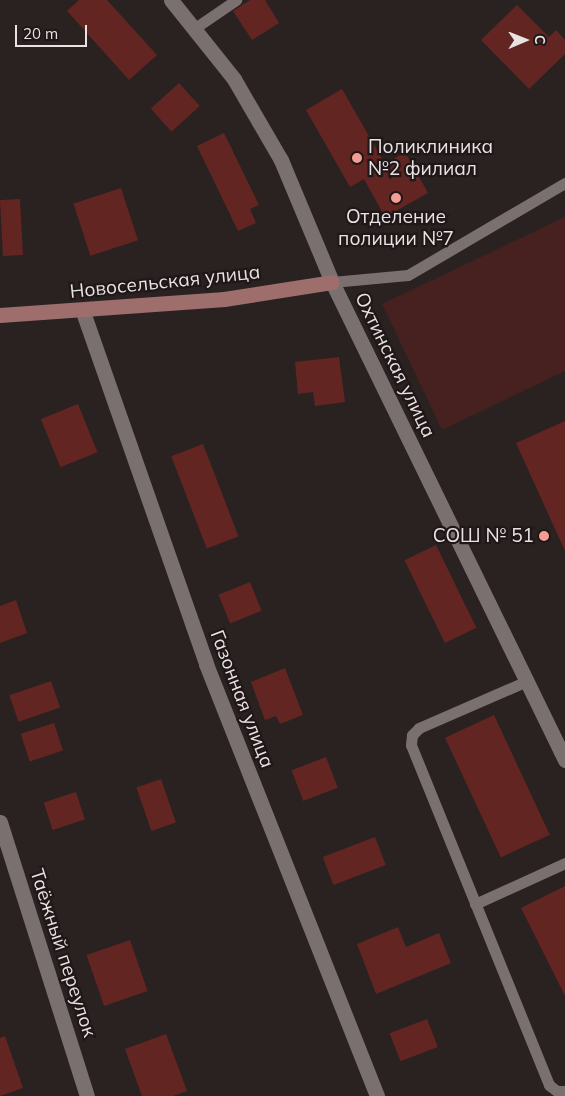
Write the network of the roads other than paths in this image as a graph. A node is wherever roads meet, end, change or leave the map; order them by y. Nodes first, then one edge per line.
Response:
1 (171, 0) edge
2 (236, 0) edge
3 (195, 28) junction
4 (565, 184) edge
5 (332, 282) junction
6 (83, 312) junction
7 (0, 316) edge
8 (527, 681) junction
9 (564, 754) edge
10 (0, 822) edge
11 (565, 863) edge
12 (475, 904) junction
13 (565, 1091) edge
14 (87, 1096) edge
15 (377, 1096) edge

1 - 3 street, Охтинская улица
2 - 3 lane
3 - 5 street, Охтинская улица
4 - 5 lane
5 - 6 street, Новосельская улица
5 - 8 street, Охтинская улица
6 - 7 street, Новосельская улица
6 - 15 street, Газонная улица
8 - 9 street, Охтинская улица
8 - 12 lane
10 - 14 street, Таёжный переулок
11 - 12 lane
12 - 13 lane

